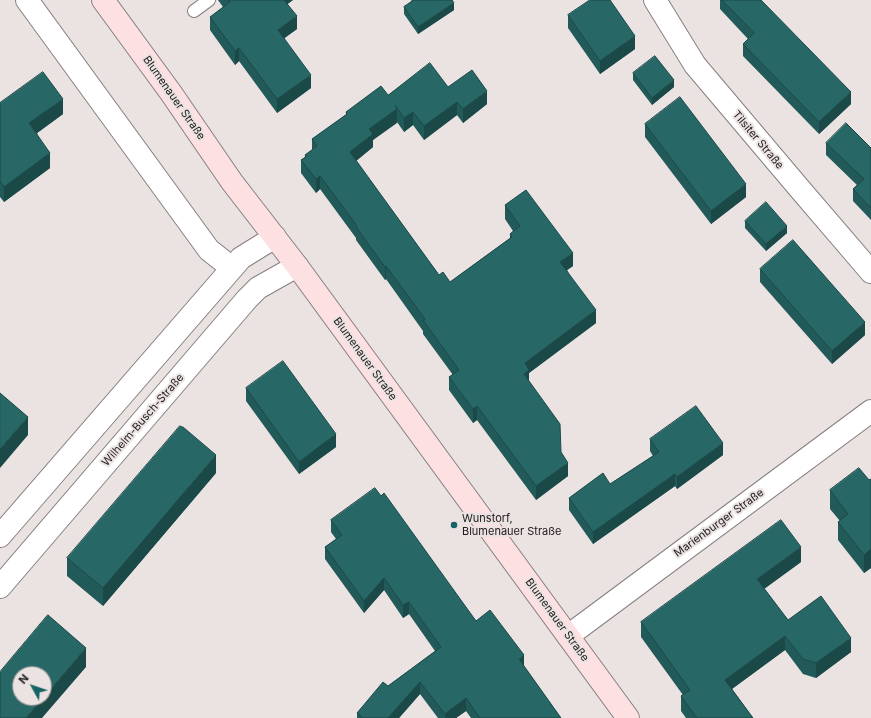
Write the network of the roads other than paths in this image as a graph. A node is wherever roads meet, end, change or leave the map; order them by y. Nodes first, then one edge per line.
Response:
1 (27, 0) edge
2 (103, 0) edge
3 (209, 0) edge
4 (655, 0) edge
5 (194, 11) dead end
6 (275, 237) junction
7 (297, 266) junction
8 (232, 268) junction
9 (871, 272) edge
10 (871, 412) edge
11 (0, 536) edge
12 (0, 587) edge
13 (568, 636) junction
14 (628, 718) edge

1 - 8 street
2 - 6 street, Blumenauer Straße
3 - 5 lane
4 - 9 street, Tilsiter Straße
6 - 7 street, Blumenauer Straße
6 - 8 street
7 - 12 street, Wilhelm-Busch-Straße
7 - 13 street, Blumenauer Straße
8 - 11 street
10 - 13 street, Marienburger Straße
13 - 14 street, Blumenauer Straße

